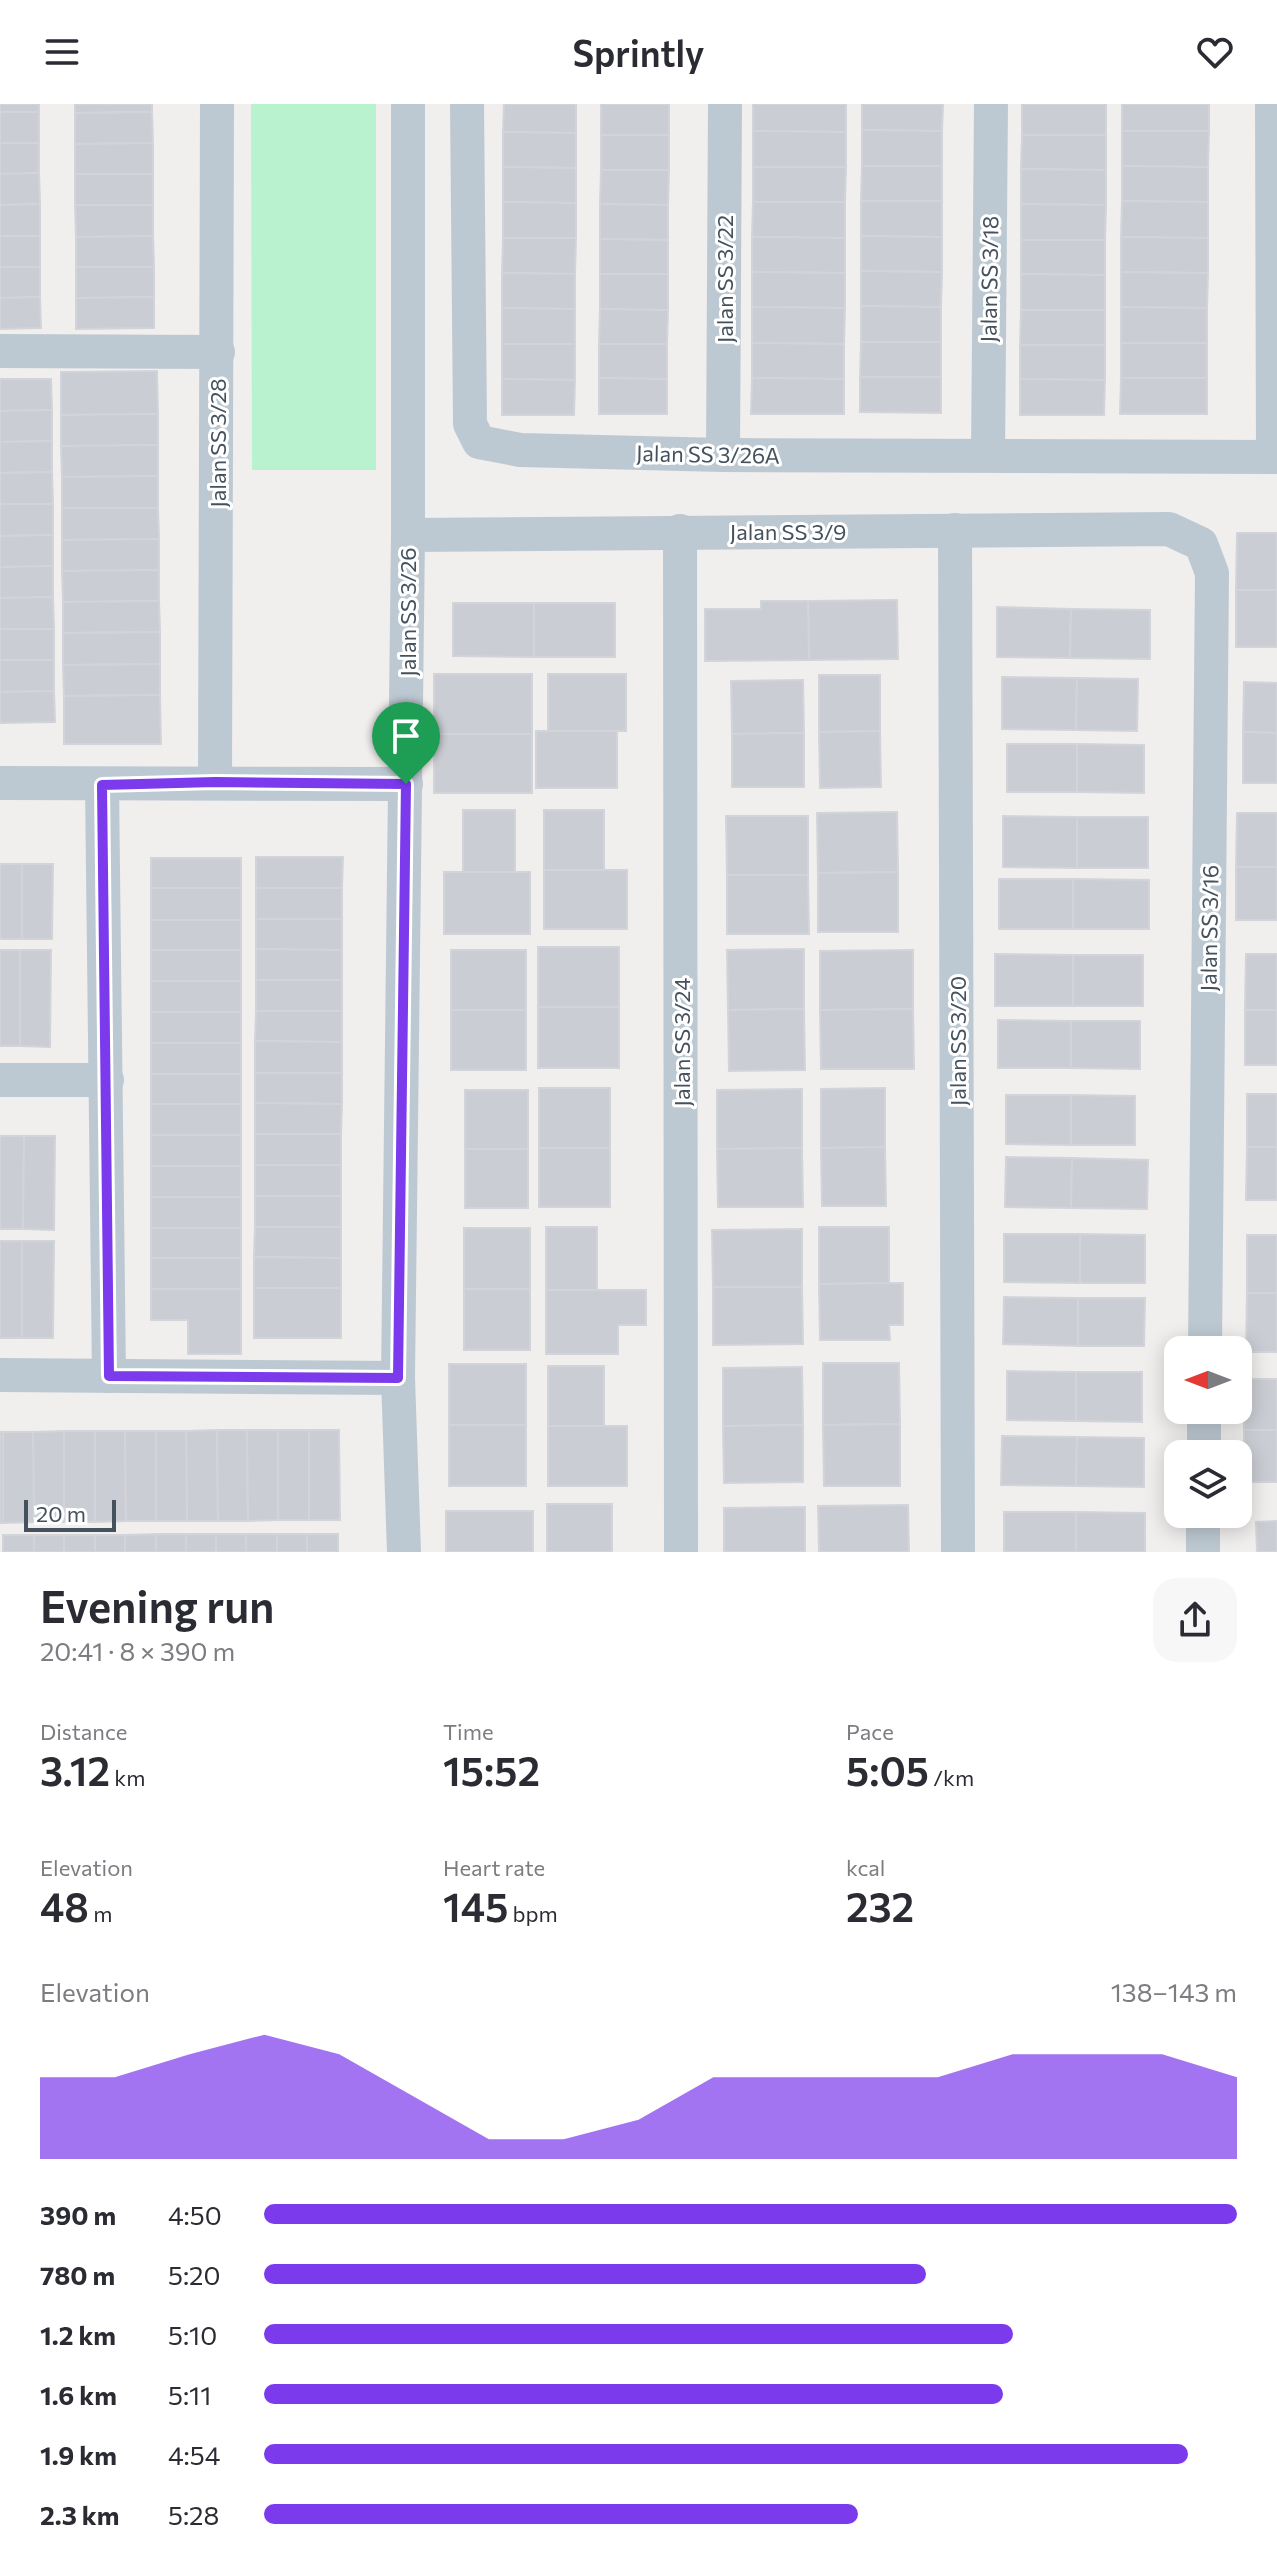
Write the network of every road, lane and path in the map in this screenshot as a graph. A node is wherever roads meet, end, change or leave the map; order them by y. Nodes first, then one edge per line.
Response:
1 (217, 104) edge
2 (408, 104) edge
3 (467, 104) edge
4 (725, 104) edge
5 (991, 104) edge
6 (1272, 104) edge
7 (0, 351) edge
8 (218, 352) junction
9 (723, 455) junction
10 (988, 455) junction
11 (1275, 457) edge
12 (1169, 529) joint
13 (955, 530) junction
14 (680, 531) junction
15 (408, 535) junction
16 (215, 782) junction
17 (0, 783) edge
18 (406, 784) junction
19 (102, 785) junction
20 (0, 1080) edge
21 (107, 1080) junction
22 (1205, 1336) edge
23 (0, 1375) edge
24 (109, 1376) junction
25 (398, 1378) junction
26 (1203, 1528) edge
27 (404, 1552) edge
28 (681, 1552) edge
29 (958, 1552) edge
30 (1203, 1552) edge

1 - 8 street, Jalan SS 3/28
2 - 15 street, Jalan SS 3/26
3 - 9 street, Jalan SS 3/26A
4 - 9 street, Jalan SS 3/22
5 - 10 street, Jalan SS 3/18
6 - 11 street
7 - 8 street
8 - 16 street, Jalan SS 3/28
9 - 10 street, Jalan SS 3/26A
10 - 11 street, Jalan SS 3/26A
12 - 13 street, Jalan SS 3/9
12 - 22 street, Jalan SS 3/16
13 - 14 street, Jalan SS 3/9
13 - 29 street, Jalan SS 3/20
14 - 15 street, Jalan SS 3/9
14 - 28 street, Jalan SS 3/24
15 - 18 street, Jalan SS 3/26
16 - 18 street
16 - 19 street
17 - 19 street
18 - 25 street, Jalan SS 3/26
19 - 21 street
20 - 21 street
21 - 24 street
23 - 24 street
24 - 25 street
25 - 27 street, Jalan SS 3/26
26 - 30 street

